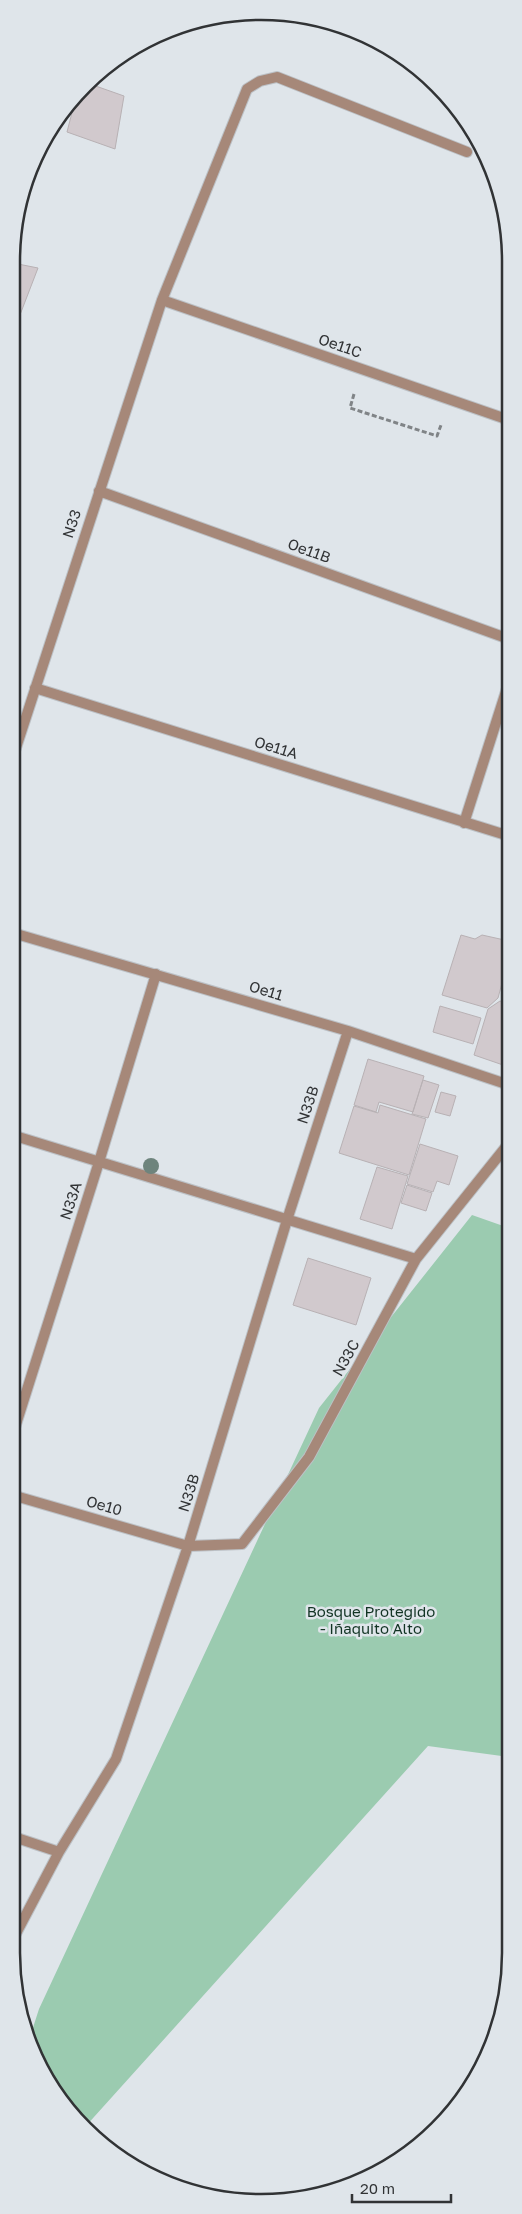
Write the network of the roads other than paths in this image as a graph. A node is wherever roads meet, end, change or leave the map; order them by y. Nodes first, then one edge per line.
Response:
1 (467, 152) dead end
2 (162, 300) junction
3 (502, 418) edge
4 (99, 491) junction
5 (502, 636) edge
6 (35, 688) junction
7 (502, 704) edge
8 (20, 735) edge
9 (464, 823) junction
10 (502, 834) edge
11 (20, 935) edge
12 (156, 974) junction
13 (348, 1031) junction
14 (502, 1083) edge
15 (20, 1137) edge
16 (502, 1152) edge
17 (99, 1162) junction
18 (287, 1220) junction
19 (416, 1259) junction
20 (20, 1411) edge
21 (20, 1496) edge
22 (188, 1546) junction
23 (20, 1839) edge
24 (59, 1852) junction
25 (20, 1926) edge

1 - 2 street, N33
2 - 3 street, Oe11C
2 - 4 street, N33
4 - 5 street, Oe11B
4 - 6 street, N33
6 - 8 street, N33
6 - 9 street, Oe11A
7 - 9 street
9 - 10 street, Oe11A
11 - 12 street, Oe11
12 - 13 street, Oe11
12 - 17 street, N33A
13 - 14 street, Oe11
13 - 18 street, N33B
15 - 17 street
16 - 19 street, N33C
17 - 18 street
17 - 20 street, N33A
18 - 19 street
18 - 22 street, N33B
19 - 22 street, N33C
21 - 22 street, Oe10
22 - 24 street, N33B
23 - 24 street
24 - 25 street, N33B

